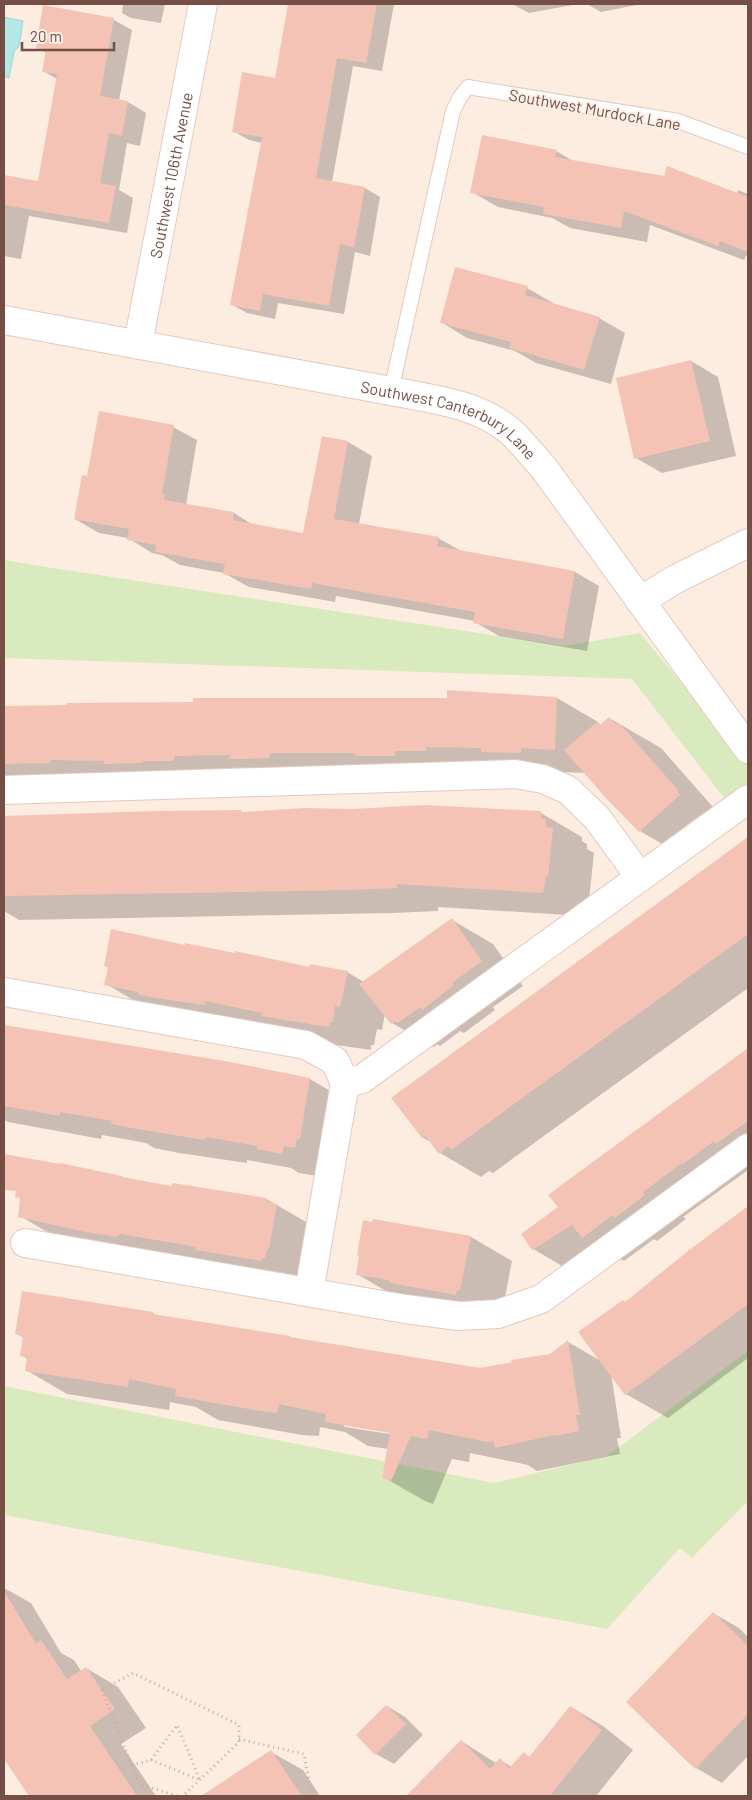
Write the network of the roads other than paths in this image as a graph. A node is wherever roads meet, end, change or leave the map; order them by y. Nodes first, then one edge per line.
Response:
1 (203, 4) edge
2 (748, 147) edge
3 (4, 320) edge
4 (138, 344) junction
5 (391, 390) junction
6 (748, 544) edge
7 (640, 601) junction
8 (748, 749) edge
9 (4, 790) edge
10 (748, 799) edge
11 (640, 877) junction
12 (4, 992) edge
13 (346, 1083) junction
14 (748, 1148) edge
15 (25, 1243) dead end
16 (308, 1292) junction

1 - 4 street, Southwest 106th Avenue
2 - 5 lane, Southwest Murdock Lane
3 - 4 street, Southwest Canterbury Lane
4 - 5 street, Southwest Canterbury Lane
5 - 7 street, Southwest Canterbury Lane
6 - 7 street
7 - 8 street, Southwest Canterbury Lane
9 - 11 street
10 - 11 street
11 - 13 street
12 - 13 street
13 - 16 street
14 - 16 street
15 - 16 street

